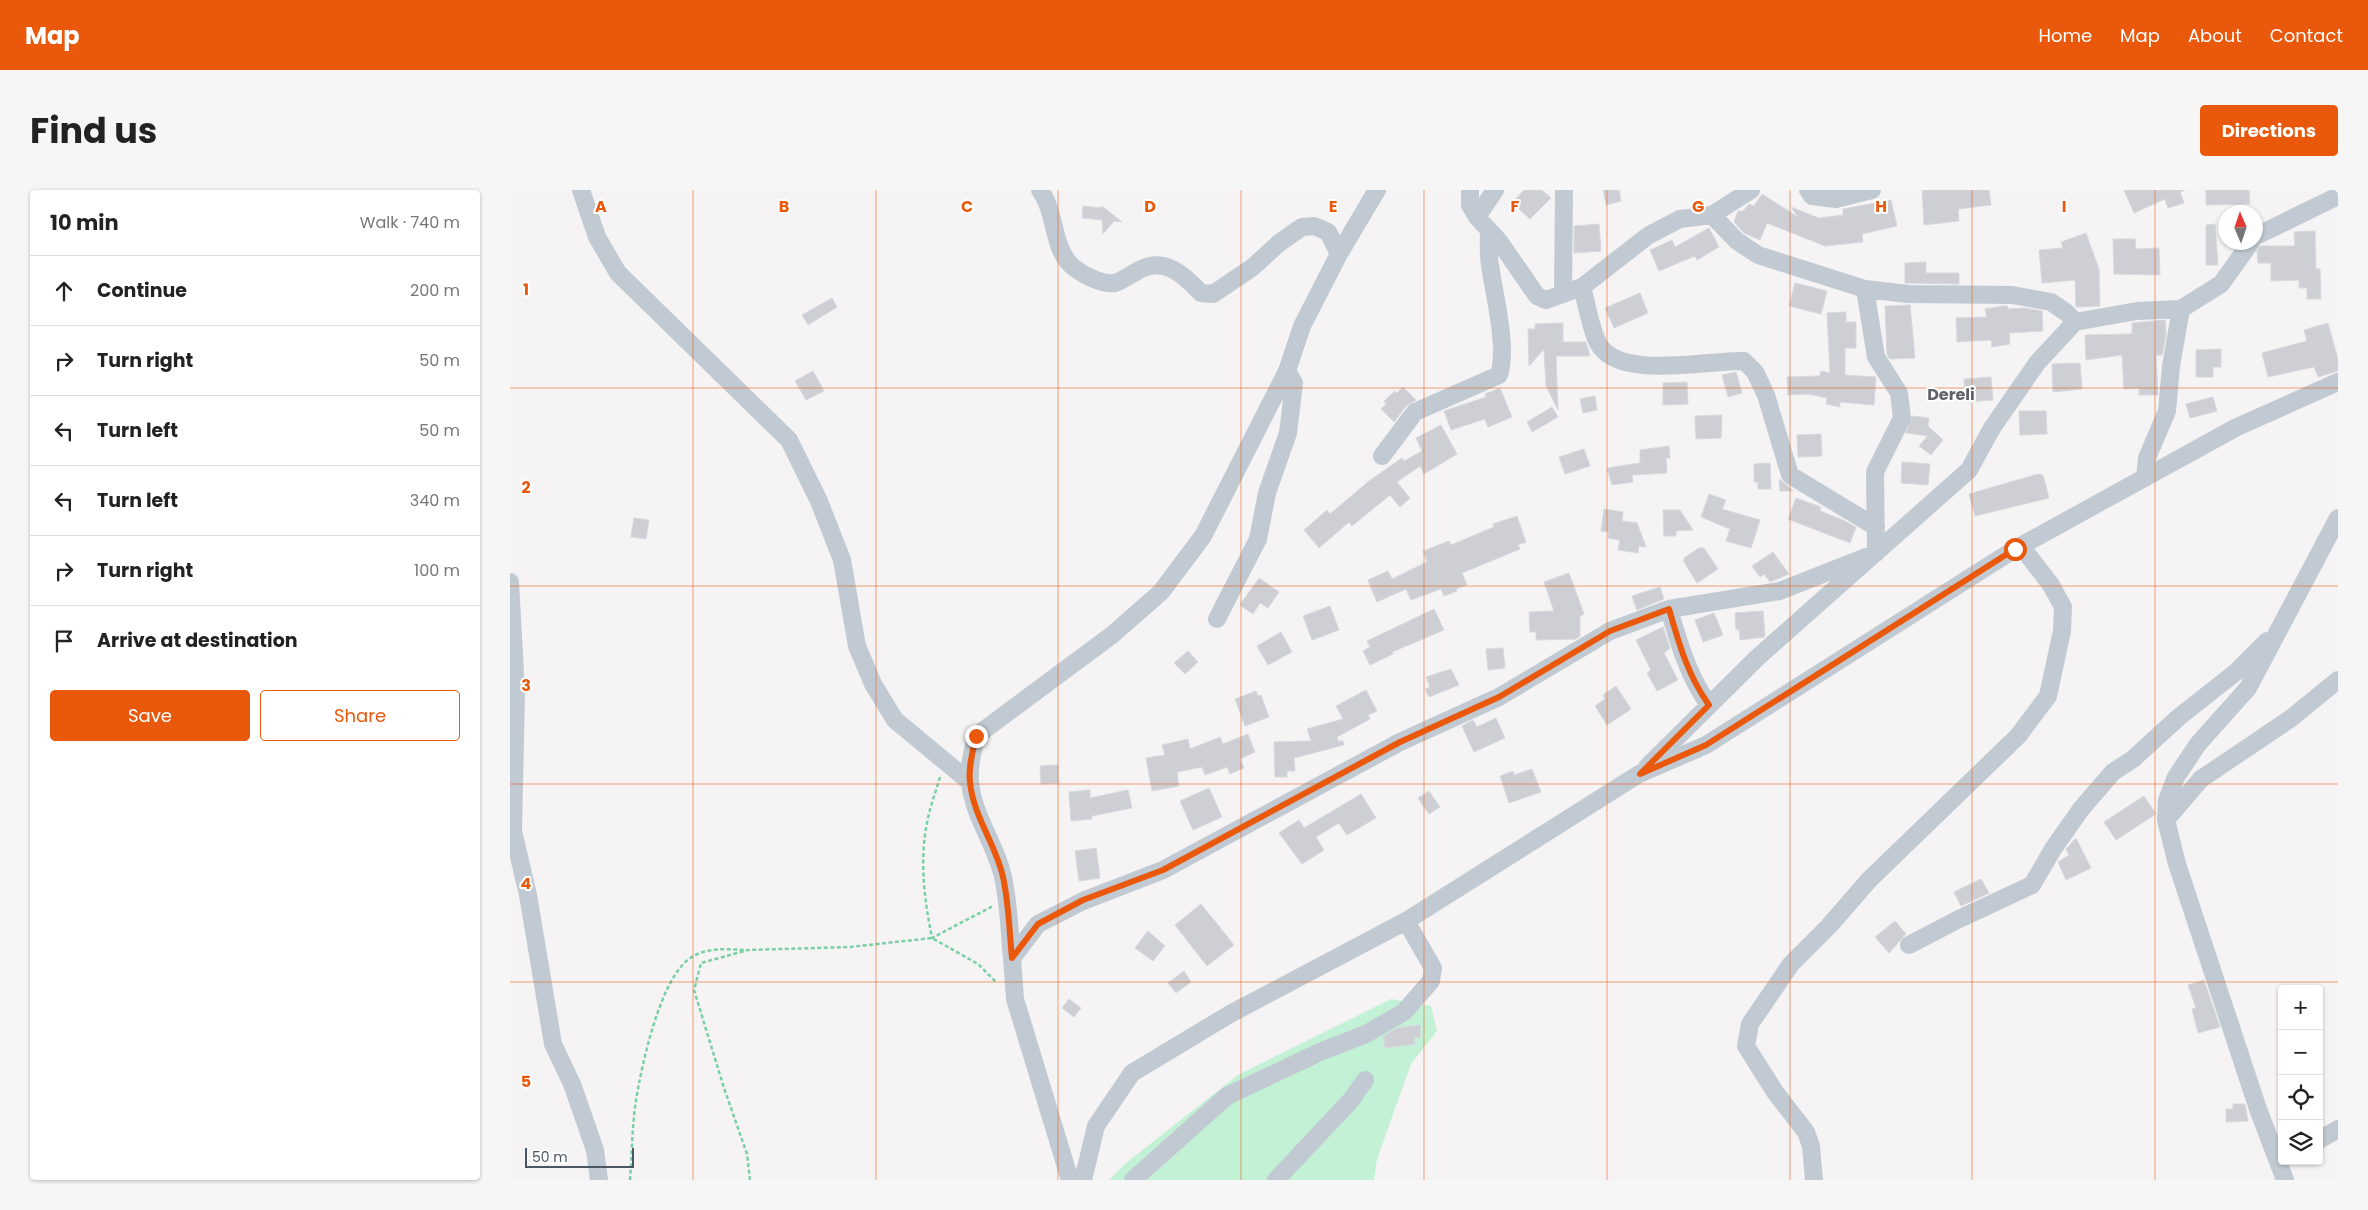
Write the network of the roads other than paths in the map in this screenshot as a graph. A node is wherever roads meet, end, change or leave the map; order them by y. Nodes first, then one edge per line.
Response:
1 (581, 190) edge
2 (1040, 190) edge
3 (1377, 190) edge
4 (1470, 190) edge
5 (1495, 190) edge
6 (1564, 190) edge
7 (1751, 190) edge
8 (1808, 190) edge
9 (1872, 190) edge
10 (2338, 196) edge
11 (1712, 214) junction
12 (1483, 223) junction
13 (2263, 233) edge
14 (2245, 250) edge
15 (1339, 254) junction
16 (1582, 287) junction
17 (1865, 289) junction
18 (1563, 294) junction
19 (2181, 309) junction
20 (2075, 322) junction
21 (1287, 371) junction
22 (2338, 382) edge
23 (1382, 456) dead end
24 (2145, 478) junction
25 (2338, 518) edge
26 (1876, 527) junction
27 (2021, 546) junction
28 (1876, 553) junction
29 (510, 582) edge
30 (1669, 609) junction
31 (1217, 618) dead end
32 (2276, 635) junction
33 (2338, 680) edge
34 (1709, 705) junction
35 (1640, 774) junction
36 (970, 782) junction
37 (2166, 820) junction
38 (1406, 921) junction
39 (1909, 945) dead end
40 (1012, 958) junction
41 (1365, 1080) dead end
42 (2338, 1129) edge
43 (2323, 1138) edge
44 (2287, 1172) edge
45 (599, 1180) edge
46 (1070, 1180) edge
47 (1083, 1180) edge
48 (1133, 1180) edge
49 (1276, 1180) edge
50 (1814, 1180) edge

1 - 36 street
2 - 15 street
3 - 15 street
4 - 12 street
5 - 12 street
6 - 18 street
7 - 11 street
8 - 9 street
10 - 13 street
11 - 16 street
11 - 17 street
12 - 18 street
12 - 23 street
14 - 19 street
15 - 21 street
16 - 18 street
16 - 26 street
17 - 20 street
17 - 26 street
19 - 20 street
19 - 24 street
20 - 28 street
21 - 31 street
21 - 36 street
22 - 24 street
24 - 27 street
25 - 32 street
26 - 28 street
27 - 35 street
27 - 50 street
28 - 30 street
28 - 34 street
29 - 45 street
30 - 34 street
30 - 40 street
32 - 37 street
32 - 39 street
33 - 37 street
34 - 35 street
35 - 38 street
36 - 40 street
37 - 44 street
38 - 47 street
38 - 48 street
40 - 46 street
41 - 49 street
42 - 43 street

